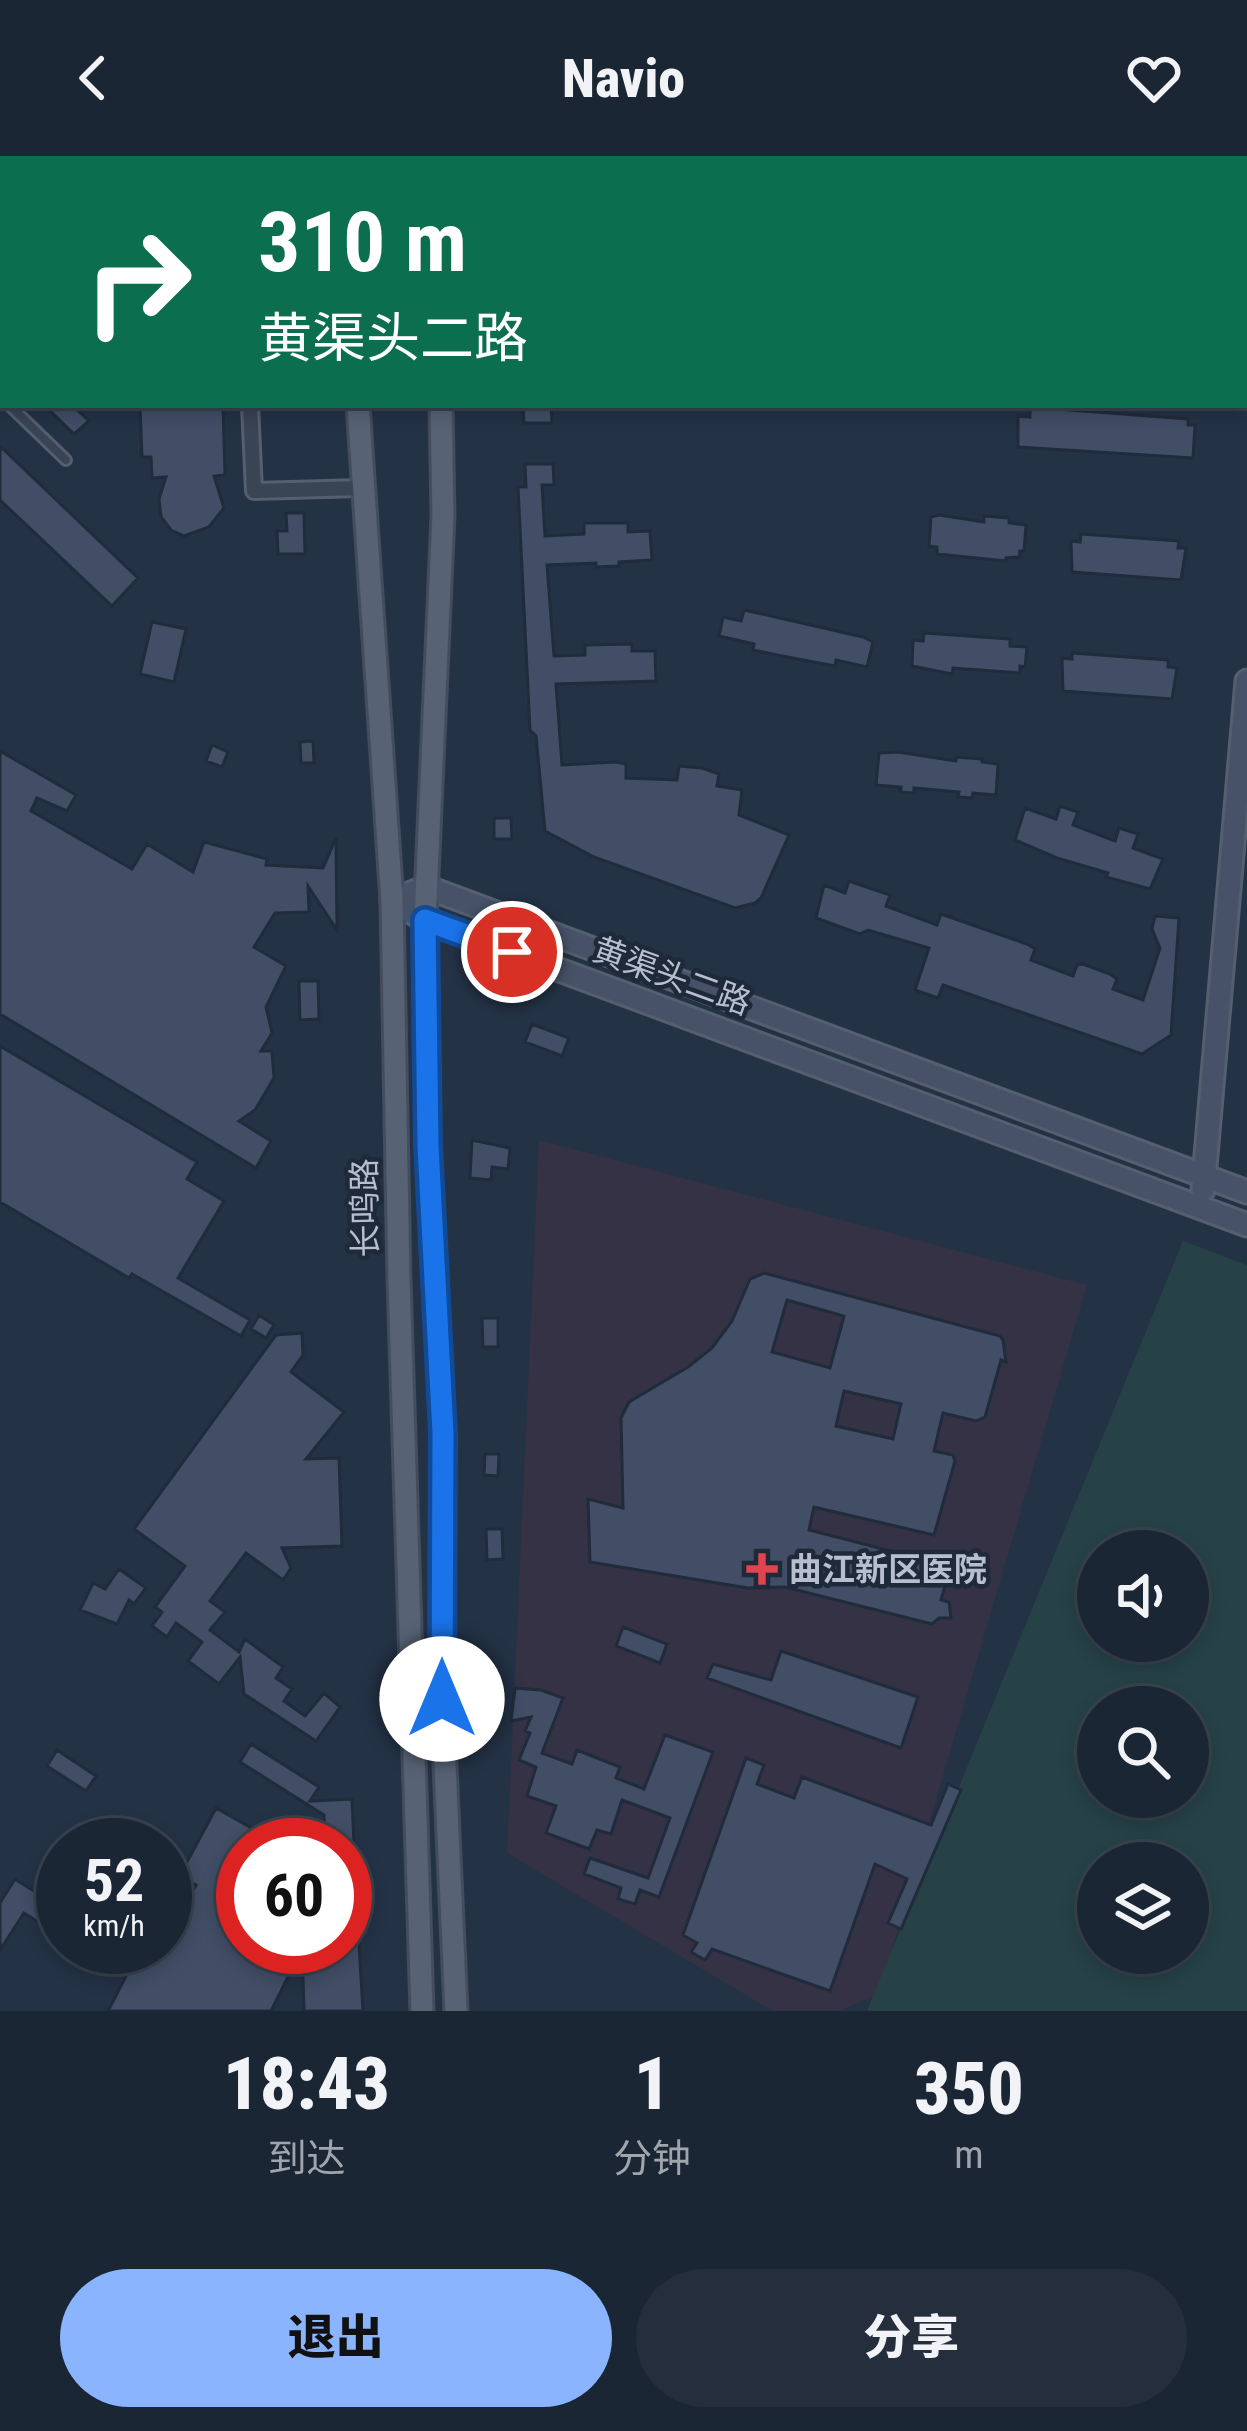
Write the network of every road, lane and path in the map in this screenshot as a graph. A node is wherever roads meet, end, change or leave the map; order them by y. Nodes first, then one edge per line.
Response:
1 (12, 408) edge
2 (250, 408) edge
3 (358, 408) edge
4 (440, 408) edge
5 (66, 460) dead end
6 (362, 488) junction
7 (1247, 681) edge
8 (425, 887) junction
9 (392, 901) junction
10 (425, 920) junction
11 (1204, 1177) junction
12 (1247, 1192) edge
13 (1201, 1209) junction
14 (1247, 1225) edge
15 (422, 2011) edge
16 (456, 2011) edge

1 - 5 lane
2 - 6 street
3 - 6 main road, 长鸣路
4 - 8 main road, 长鸣路
6 - 9 main road, 长鸣路
7 - 11 main road
8 - 9 main road
8 - 10 main road, 长鸣路
8 - 11 main road, 黄渠头二路
9 - 10 main road, 黄渠头二路
9 - 15 main road, 长鸣路
10 - 13 main road, 黄渠头二路
10 - 16 main road, 长鸣路
11 - 12 main road, 黄渠头二路
11 - 13 main road
13 - 14 main road, 黄渠头二路

